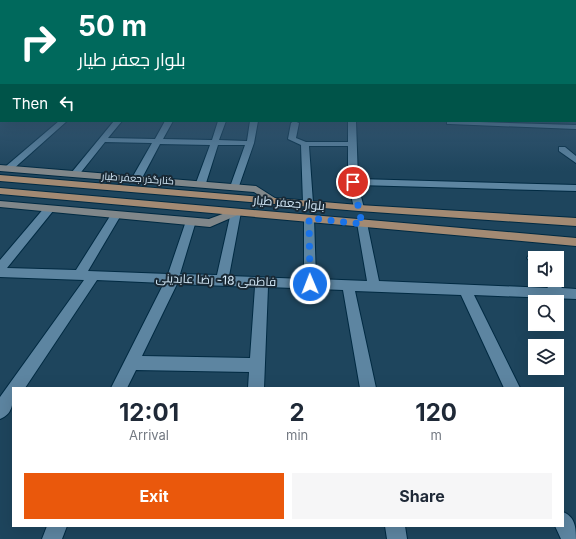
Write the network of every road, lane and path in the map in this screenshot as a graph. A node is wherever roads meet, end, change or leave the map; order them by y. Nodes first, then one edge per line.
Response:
1 (62, 122) edge
2 (117, 122) edge
3 (168, 122) edge
4 (222, 122) edge
5 (254, 122) edge
6 (352, 122) edge
7 (450, 122) edge
8 (296, 123) dead end
9 (576, 127) edge
10 (103, 140) junction
11 (157, 142) junction
12 (216, 143) junction
13 (250, 143) junction
14 (305, 144) junction
15 (352, 144) junction
16 (562, 149) dead end
17 (576, 160) edge
18 (4, 168) edge
19 (75, 174) junction
20 (0, 178) edge
21 (137, 178) junction
22 (353, 182) junction
23 (201, 183) junction
24 (235, 187) junction
25 (576, 188) edge
26 (0, 191) edge
27 (273, 200) junction
28 (308, 203) junction
29 (0, 204) edge
30 (359, 208) junction
31 (50, 209) junction
32 (236, 212) junction
33 (116, 215) junction
34 (309, 218) junction
35 (191, 221) junction
36 (576, 222) edge
37 (362, 224) junction
38 (576, 242) edge
39 (0, 268) edge
40 (0, 272) edge
41 (79, 275) junction
42 (94, 275) junction
43 (173, 278) junction
44 (222, 280) junction
45 (262, 282) junction
46 (310, 284) junction
47 (348, 285) junction
48 (374, 286) junction
49 (554, 287) edge
50 (465, 290) junction
51 (558, 293) junction
52 (576, 294) edge
53 (131, 363) junction
54 (257, 365) junction
55 (17, 387) edge
56 (119, 387) edge
57 (256, 387) edge
58 (368, 387) edge
59 (512, 387) edge
60 (12, 393) edge
61 (0, 411) edge
62 (564, 524) edge
63 (57, 527) edge
64 (395, 527) edge
65 (52, 539) edge
66 (397, 539) edge
67 (572, 539) edge

1 - 18 street
2 - 10 street
3 - 11 street
4 - 12 street
5 - 13 street
6 - 15 street
7 - 9 street
8 - 14 street
10 - 11 street
10 - 19 street
11 - 12 street
11 - 21 street
12 - 13 street
12 - 23 street
13 - 24 street
14 - 15 street
14 - 28 street
15 - 22 street
16 - 17 street
18 - 19 main road, کنارگذر جعفر طیار
19 - 21 main road, کنارگذر جعفر طیار
20 - 27 main road, بلوار جعفر طیار
21 - 23 main road, کنارگذر جعفر طیار
22 - 25 street
22 - 30 street
23 - 24 main road, کنارگذر جعفر طیار
24 - 27 main road, کنارگذر جعفر طیار
26 - 32 main road, بلوار جعفر طیار
27 - 28 main road, بلوار جعفر طیار
28 - 30 main road, بلوار جعفر طیار
29 - 31 main road
30 - 36 main road, بلوار جعفر طیار
30 - 37 main road
31 - 33 main road
31 - 39 street
32 - 34 main road, بلوار جعفر طیار
32 - 35 main road
32 - 44 street
33 - 35 main road
33 - 41 street
34 - 37 main road, بلوار جعفر طیار
34 - 46 street
35 - 43 street
37 - 38 main road, بلوار جعفر طیار
37 - 48 street
40 - 41 street, فاطمی 18- رضا عابدینی
41 - 42 street, فاطمی 18- رضا عابدینی
42 - 43 street, فاطمی 18- رضا عابدینی
42 - 55 street
43 - 44 street, فاطمی 18- رضا عابدینی
43 - 53 street
44 - 45 street, فاطمی 18- رضا عابدینی
45 - 46 street, فاطمی 18- رضا عابدینی
45 - 54 street
46 - 47 street, فاطمی 18- رضا عابدینی
47 - 48 street, فاطمی 18- رضا عابدینی
47 - 58 street
48 - 50 street, فاطمی 18- رضا عابدینی
49 - 51 street
50 - 51 street, فاطمی 18- رضا عابدینی
50 - 59 street
51 - 52 street, فاطمی 18- رضا عابدینی
53 - 54 street
53 - 56 street
54 - 57 street
60 - 61 street
62 - 67 street
63 - 65 street
64 - 66 street

